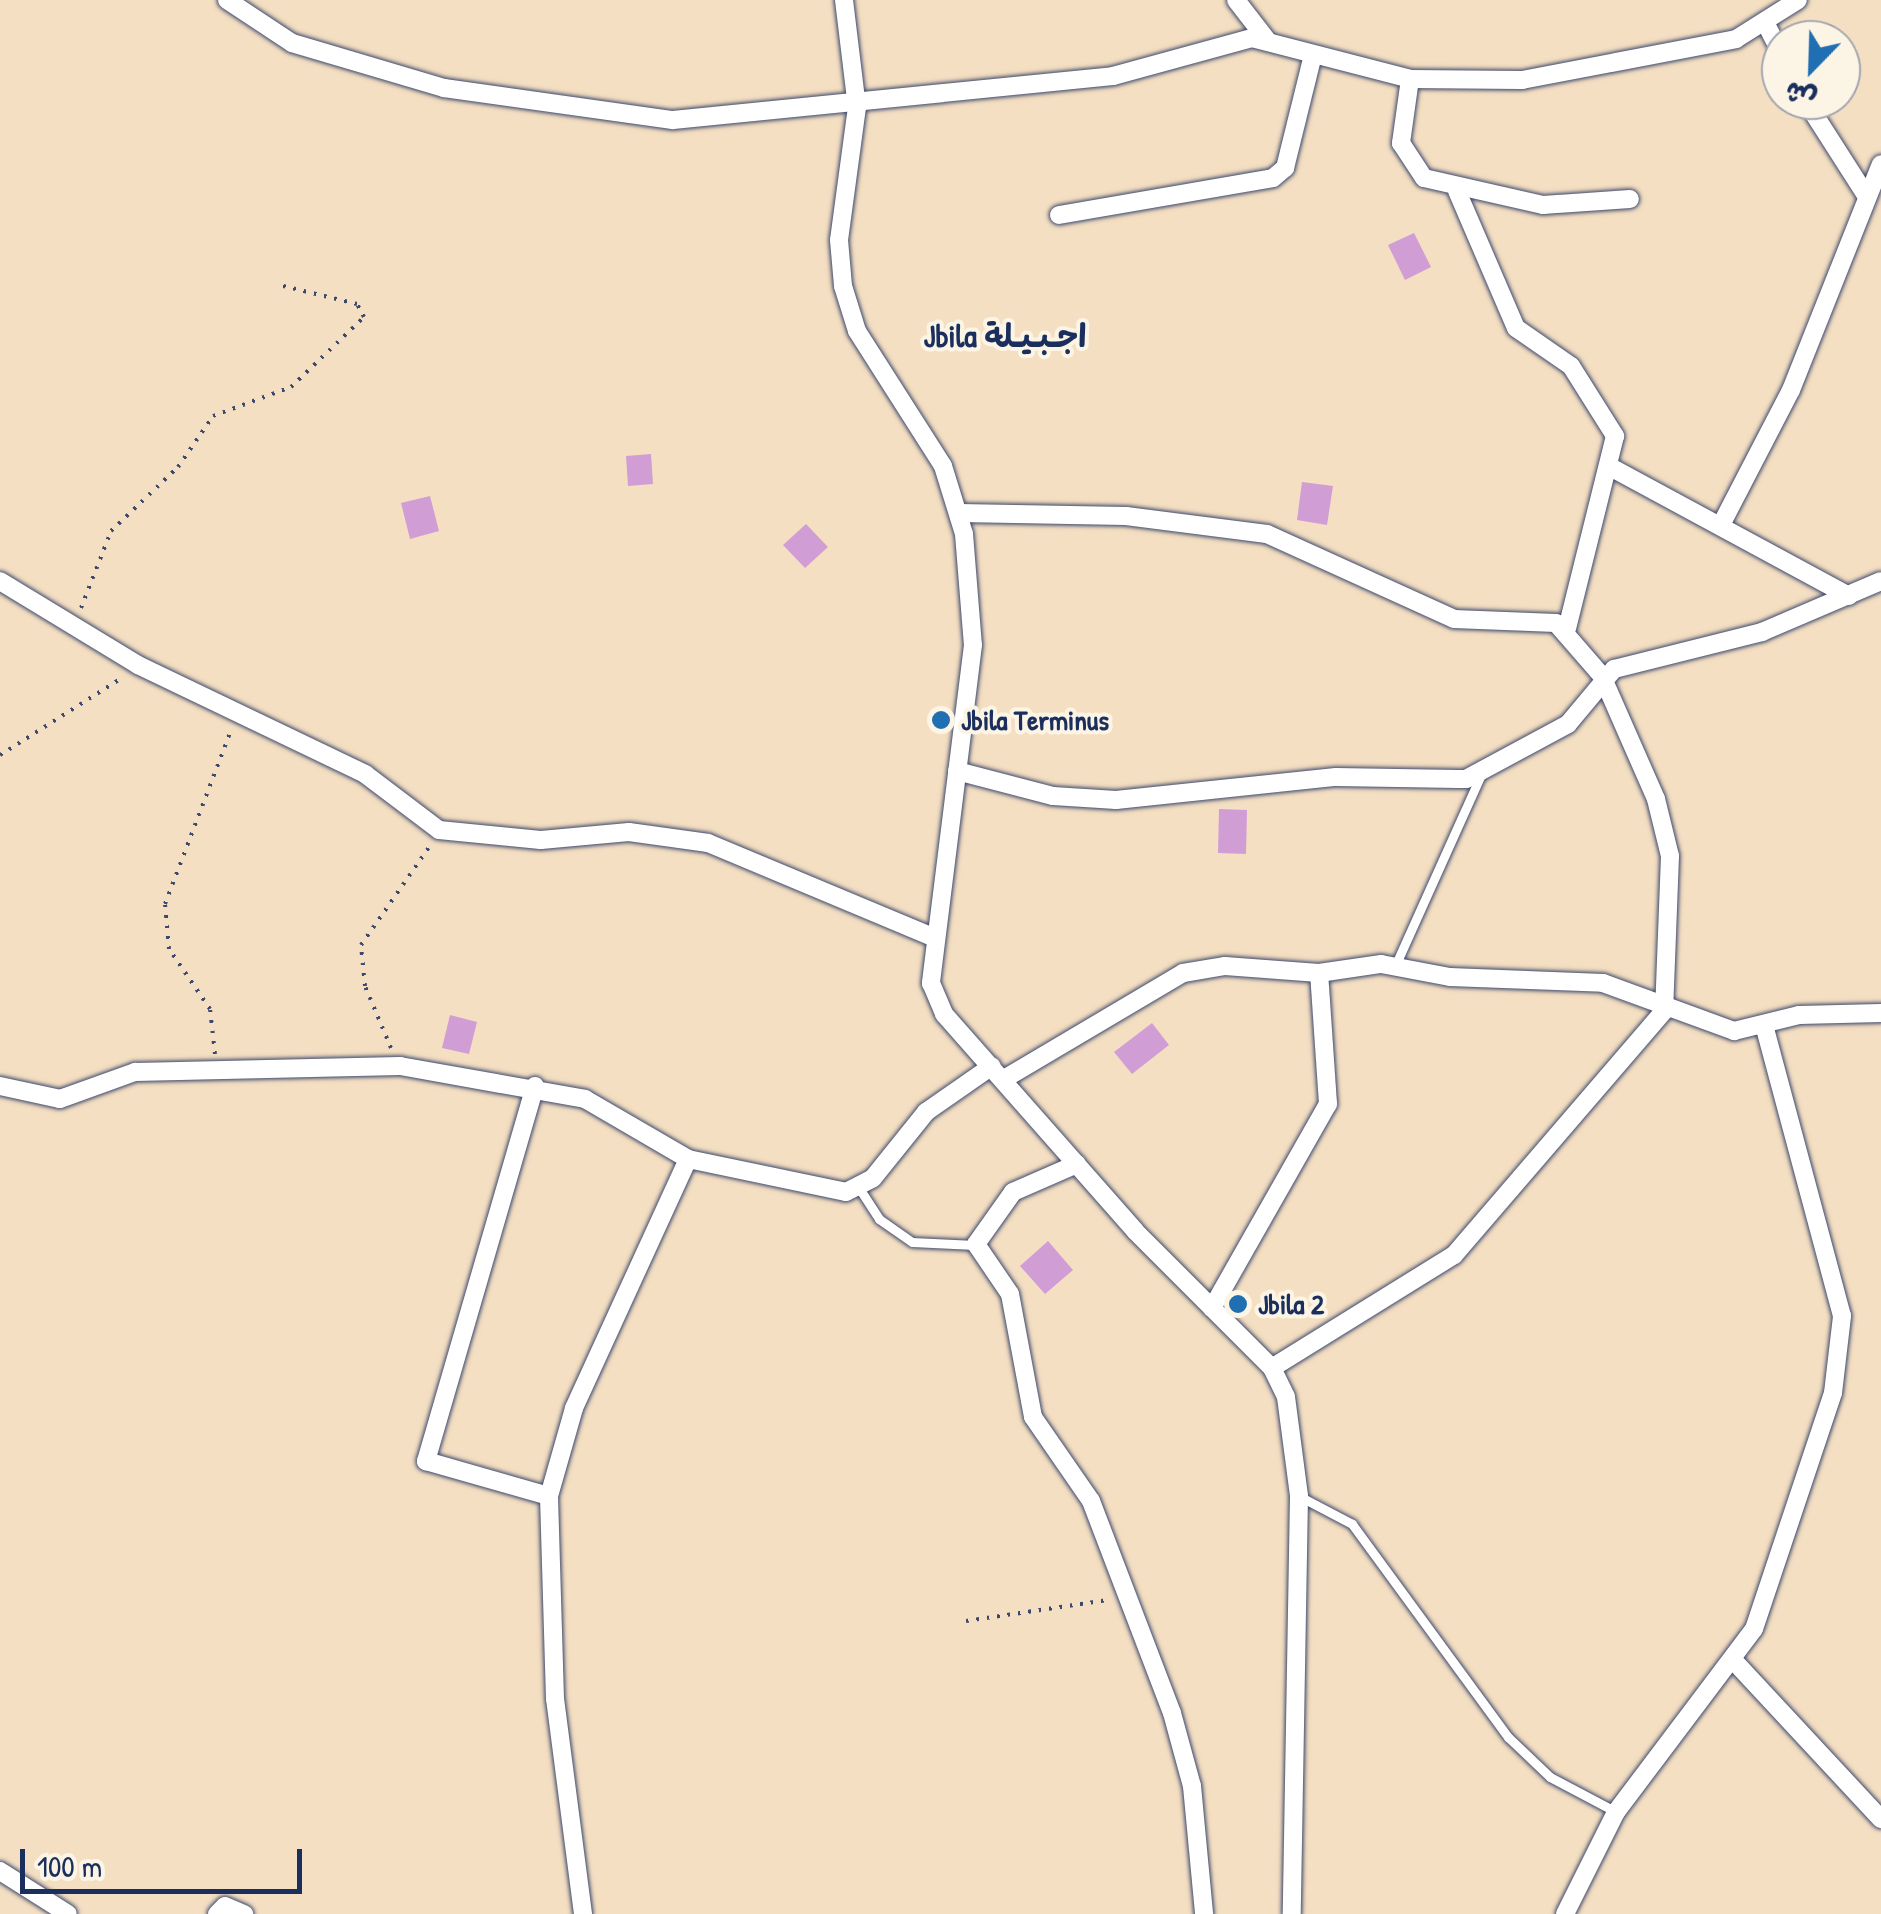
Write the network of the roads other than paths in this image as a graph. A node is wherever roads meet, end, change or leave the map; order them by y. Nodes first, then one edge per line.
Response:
1 (226, 0) edge
2 (844, 0) edge
3 (1236, 0) edge
4 (1798, 0) edge
5 (1774, 20) edge
6 (1761, 27) edge
7 (1267, 40) junction
8 (1313, 55) junction
9 (1410, 79) junction
10 (857, 107) junction
11 (1818, 120) edge
12 (1881, 164) edge
13 (1457, 191) junction
14 (1865, 194) junction
15 (1630, 199) dead end
16 (1059, 215) dead end
17 (1614, 469) junction
18 (960, 513) junction
19 (1722, 523) junction
20 (0, 581) edge
21 (1881, 581) edge
22 (1849, 596) junction
23 (1566, 628) junction
24 (1602, 676) junction
25 (957, 772) junction
26 (1480, 775) junction
27 (933, 936) junction
28 (1395, 966) junction
29 (1319, 973) junction
30 (1664, 1011) junction
31 (1881, 1012) edge
32 (1764, 1025) junction
33 (998, 1072) junction
34 (0, 1086) edge
35 (536, 1086) junction
36 (688, 1160) junction
37 (1077, 1164) junction
38 (858, 1188) junction
39 (976, 1244) junction
40 (1212, 1308) junction
41 (1272, 1368) junction
42 (550, 1496) junction
43 (1299, 1496) junction
44 (1734, 1661) junction
45 (1616, 1812) junction
46 (1881, 1819) edge
47 (0, 1871) edge
48 (68, 1914) edge
49 (217, 1914) edge
50 (244, 1914) edge
51 (583, 1914) edge
52 (1204, 1914) edge
53 (1292, 1914) edge
54 (1565, 1914) edge

1 - 10 street
2 - 10 street
3 - 7 street
4 - 5 street
6 - 9 street
7 - 8 street
7 - 10 street
8 - 9 street
8 - 16 street
9 - 13 street
10 - 18 street
11 - 14 street
12 - 14 street
13 - 15 street
13 - 17 street
14 - 19 street
17 - 19 street
17 - 23 street
18 - 23 street
18 - 25 street
19 - 22 street
20 - 27 street
21 - 22 street
22 - 24 street
23 - 24 street
24 - 26 street
24 - 30 street
25 - 26 street
25 - 27 street
26 - 28 lane
27 - 33 street
28 - 29 street
28 - 30 street
29 - 33 street
29 - 40 street
30 - 32 street
30 - 41 street
31 - 32 street
32 - 44 street
33 - 37 street
33 - 38 street
34 - 35 street
35 - 36 street
35 - 42 street
36 - 38 street
36 - 42 street
37 - 39 street
37 - 40 street
38 - 39 lane
39 - 52 street
40 - 41 street
41 - 43 street
42 - 51 street
43 - 45 lane
43 - 53 street
44 - 45 street
44 - 46 street
45 - 54 street
47 - 48 street
49 - 50 street

